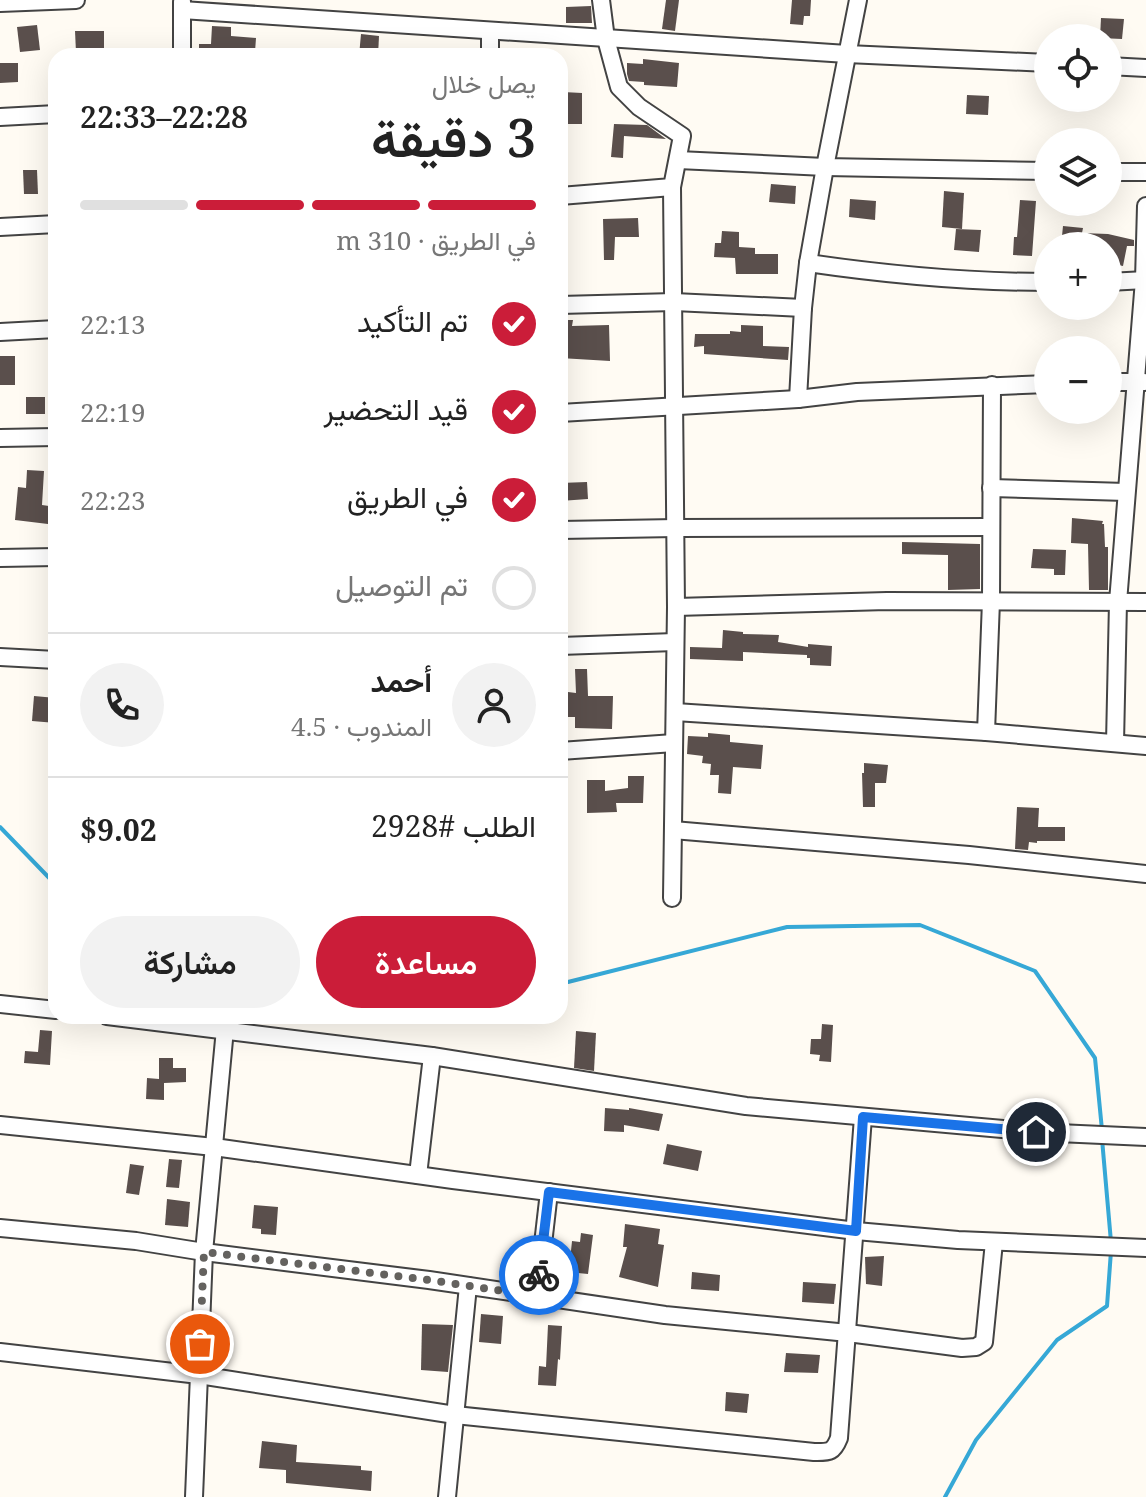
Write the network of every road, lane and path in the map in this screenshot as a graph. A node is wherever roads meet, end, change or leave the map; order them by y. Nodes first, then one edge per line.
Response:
1 (76, 0) edge
2 (601, 0) edge
3 (858, 0) edge
4 (0, 3) edge
5 (182, 5) edge
6 (490, 31) junction
7 (606, 39) junction
8 (182, 48) edge
9 (490, 48) edge
10 (847, 54) junction
11 (1034, 62) edge
12 (1122, 67) edge
13 (1146, 68) edge
14 (48, 114) edge
15 (0, 117) edge
16 (678, 160) junction
17 (825, 167) junction
18 (1034, 171) edge
19 (1122, 172) edge
20 (1146, 172) edge
21 (672, 187) junction
22 (568, 195) edge
23 (1146, 206) edge
24 (48, 224) edge
25 (0, 227) edge
26 (808, 263) junction
27 (1145, 280) edge
28 (1122, 281) edge
29 (1034, 282) edge
30 (674, 302) junction
31 (568, 305) edge
32 (803, 308) junction
33 (48, 329) edge
34 (0, 332) edge
35 (1141, 382) edge
36 (1034, 384) edge
37 (992, 385) junction
38 (798, 399) junction
39 (674, 407) junction
40 (568, 413) edge
41 (48, 437) edge
42 (0, 438) edge
43 (991, 488) junction
44 (1126, 492) junction
45 (990, 527) junction
46 (676, 528) junction
47 (568, 530) edge
48 (48, 557) edge
49 (0, 558) edge
50 (991, 601) junction
51 (1118, 602) junction
52 (1146, 602) edge
53 (676, 607) junction
54 (675, 642) junction
55 (568, 646) edge
56 (0, 657) edge
57 (48, 660) edge
58 (675, 712) junction
59 (986, 732) junction
60 (674, 743) junction
61 (1115, 743) junction
62 (1146, 746) edge
63 (568, 750) edge
64 (673, 830) junction
65 (1146, 874) edge
66 (672, 898) dead end
67 (0, 1004) edge
68 (48, 1009) edge
69 (180, 1024) edge
70 (225, 1029) junction
71 (432, 1056) junction
72 (863, 1117) junction
73 (0, 1125) edge
74 (1146, 1137) edge
75 (214, 1147) junction
76 (418, 1175) junction
77 (549, 1192) junction
78 (0, 1228) edge
79 (856, 1231) junction
80 (994, 1242) junction
81 (1146, 1248) edge
82 (204, 1252) junction
83 (468, 1286) junction
84 (537, 1296) junction
85 (848, 1333) junction
86 (0, 1352) edge
87 (199, 1375) junction
88 (455, 1415) junction
89 (194, 1497) edge
90 (447, 1497) edge

1 - 4 street
2 - 7 street
3 - 10 street
5 - 6 street
5 - 8 street
6 - 7 street
6 - 9 street
7 - 10 street
7 - 16 street
10 - 11 street
10 - 17 street
12 - 13 street
14 - 15 street
16 - 17 street
16 - 21 street
17 - 18 street
17 - 26 street
19 - 20 street
21 - 22 street
21 - 30 street
23 - 27 street
24 - 25 street
26 - 29 street
26 - 32 street
27 - 28 street
27 - 35 street
30 - 31 street
30 - 32 street
30 - 39 street
32 - 38 street
33 - 34 street
35 - 44 street
36 - 37 street
37 - 38 street
37 - 43 street
38 - 39 street
39 - 40 street
39 - 46 street
41 - 42 street
43 - 44 street
43 - 45 street
44 - 51 street
45 - 46 street
45 - 50 street
46 - 47 street
46 - 53 street
48 - 49 street
50 - 51 street
50 - 53 street
50 - 59 street
51 - 52 street
51 - 61 street
53 - 54 street
54 - 55 street
54 - 58 street
56 - 57 street
58 - 59 street
58 - 60 street
59 - 61 street
60 - 63 street
60 - 64 street
61 - 62 street
64 - 65 street
64 - 66 street
67 - 68 street
69 - 70 street
70 - 71 street
70 - 75 street
71 - 72 street
71 - 76 street
72 - 74 street
72 - 79 street
73 - 75 street
75 - 76 street
75 - 82 street
76 - 77 street
77 - 79 street
77 - 84 street
78 - 82 street
79 - 80 street
79 - 85 street
80 - 81 street
80 - 85 street
82 - 83 street
82 - 87 street
83 - 84 street
83 - 88 street
84 - 85 street
85 - 88 street
86 - 87 street
87 - 88 street
87 - 89 street
88 - 90 street

